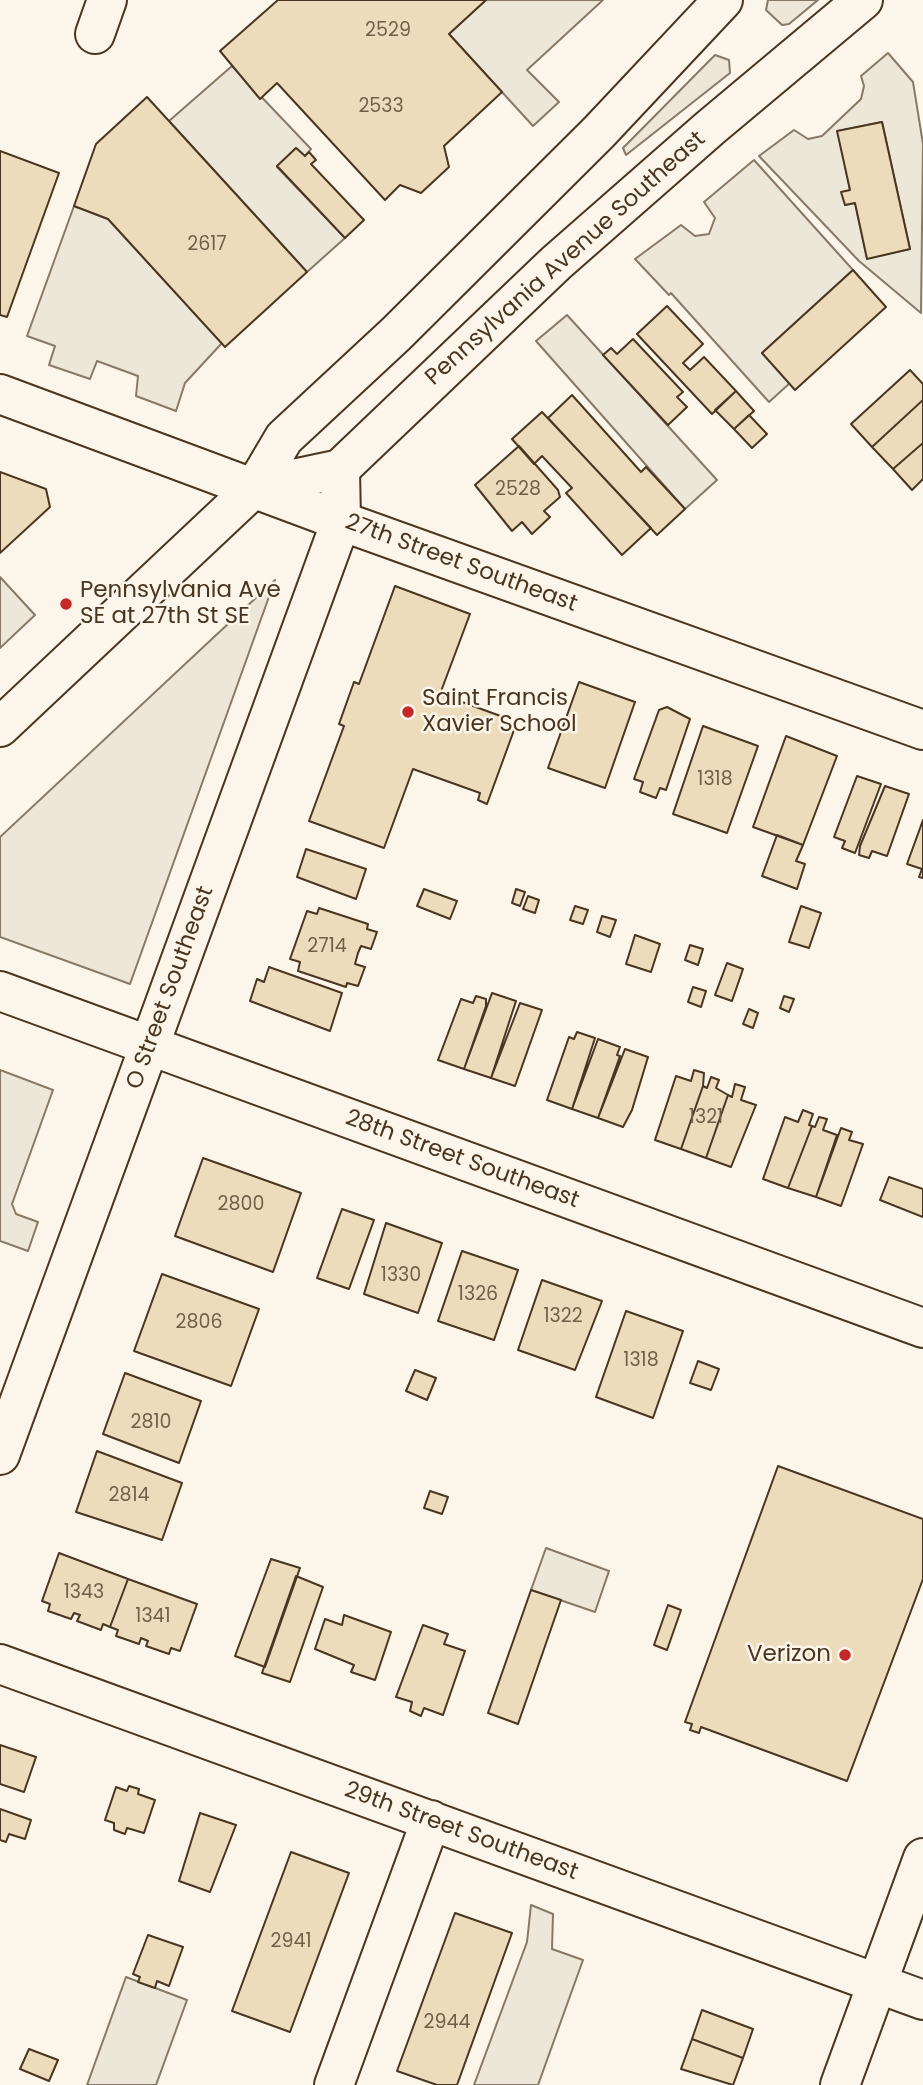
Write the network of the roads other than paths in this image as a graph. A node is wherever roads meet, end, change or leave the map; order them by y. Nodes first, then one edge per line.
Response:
1 (723, 0) edge
2 (863, 0) edge
3 (0, 394) edge
4 (340, 469) junction
5 (255, 487) junction
6 (341, 521) junction
7 (0, 727) edge
8 (923, 730) edge
9 (0, 991) edge
10 (150, 1046) junction
11 (923, 1328) edge
12 (0, 1455) edge
13 (0, 1664) edge
14 (431, 1820) junction
15 (923, 1858) edge
16 (877, 1984) junction
17 (923, 2000) edge
18 (334, 2085) edge
19 (840, 2085) edge

1 - 5 main road
2 - 4 main road, Pennsylvania Avenue Southeast
3 - 5 main road, 27th Street Southeast
4 - 5 main road
4 - 6 main road
5 - 6 main road, 27th Street Southeast
5 - 7 main road
6 - 8 main road, 27th Street Southeast
6 - 10 main road, O Street Southeast
9 - 10 main road, 28th Street Southeast
10 - 11 main road, 28th Street Southeast
10 - 12 main road, O Street Southeast
13 - 14 main road, 29th Street Southeast
14 - 16 main road, 29th Street Southeast
14 - 18 main road
15 - 16 main road
16 - 17 main road, 29th Street Southeast
16 - 19 main road

